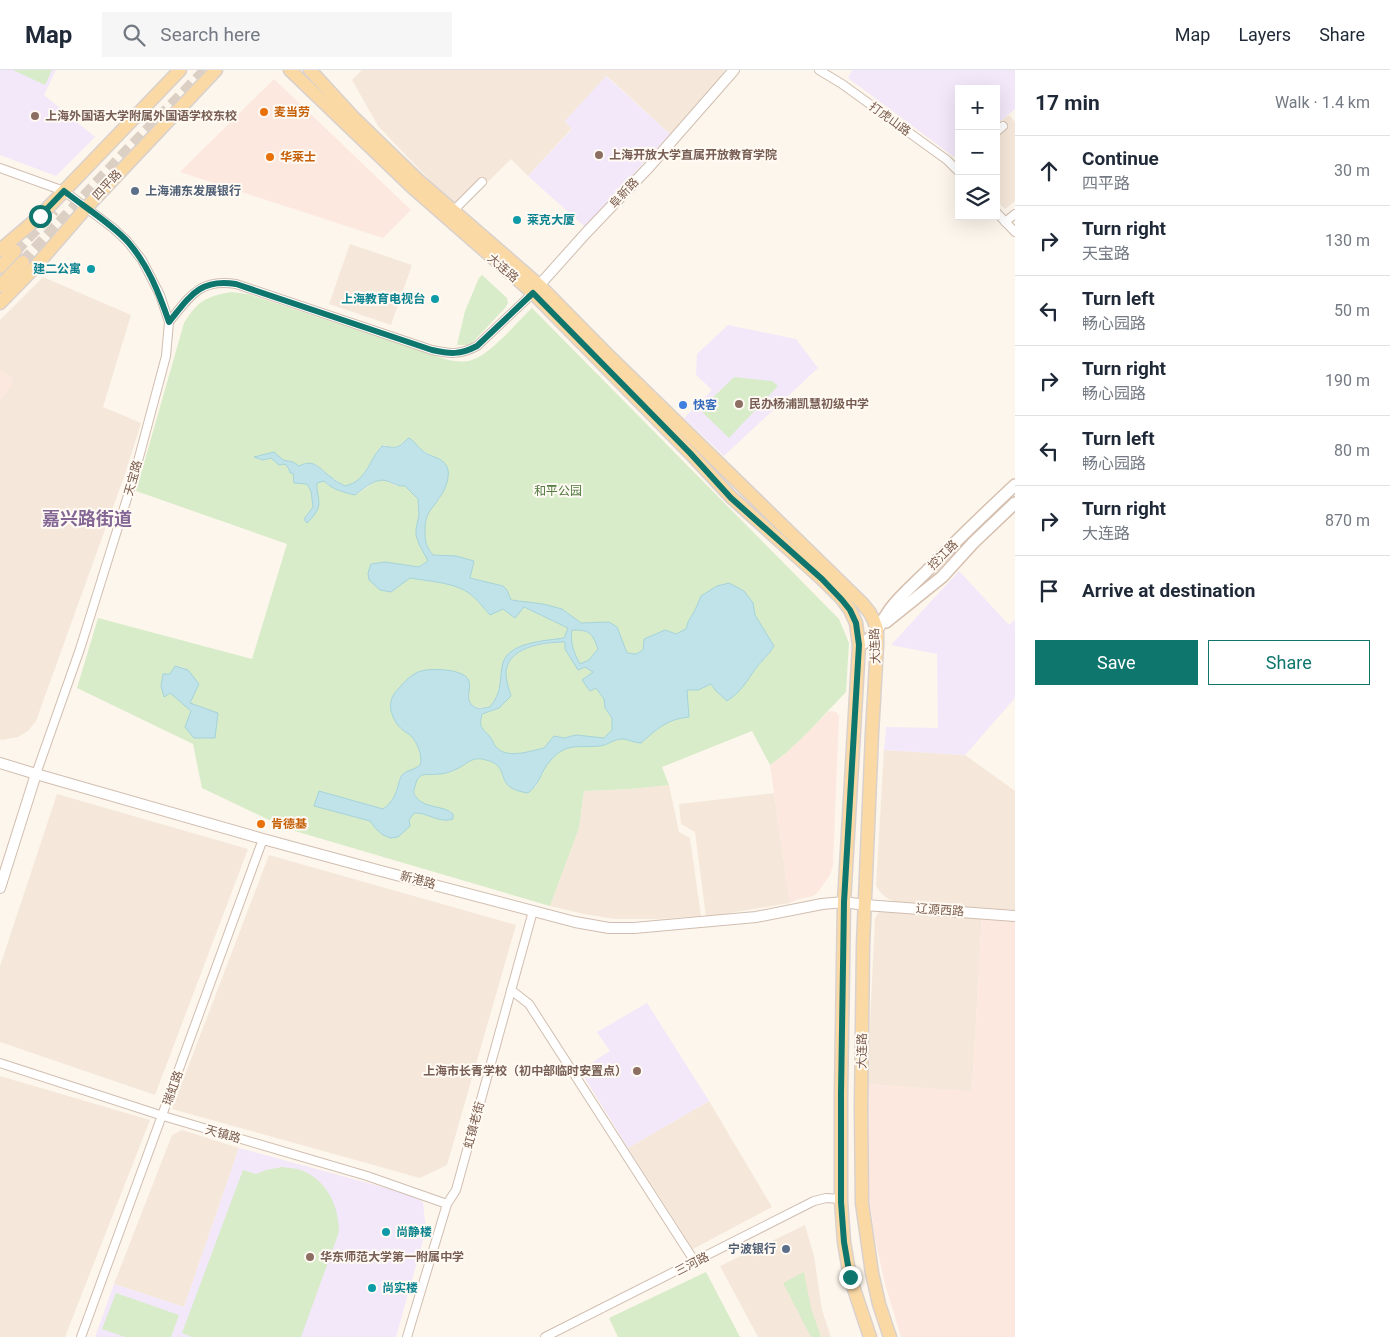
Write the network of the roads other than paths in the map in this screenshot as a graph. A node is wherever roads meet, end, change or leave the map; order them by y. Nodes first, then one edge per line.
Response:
1 (180, 70) edge
2 (216, 70) edge
3 (290, 70) edge
4 (310, 70) edge
5 (734, 70) edge
6 (819, 70) edge
7 (0, 168) edge
8 (955, 168) edge
9 (482, 182) dead end
10 (64, 191) junction
11 (86, 208) junction
12 (453, 211) junction
13 (1015, 214) edge
14 (1000, 216) edge
15 (1005, 222) junction
16 (1015, 232) edge
17 (0, 250) edge
18 (15, 251) tunnel mouth
19 (23, 262) tunnel mouth
20 (0, 267) edge
21 (0, 286) edge
22 (536, 289) junction
23 (0, 303) edge
24 (169, 322) junction
25 (1015, 485) edge
26 (1015, 503) edge
27 (876, 629) junction
28 (859, 645) junction
29 (0, 763) edge
30 (36, 774) junction
31 (263, 839) junction
32 (0, 888) edge
33 (844, 902) junction
34 (865, 905) junction
35 (533, 911) junction
36 (1015, 916) edge
37 (511, 990) junction
38 (0, 1063) edge
39 (162, 1116) junction
40 (841, 1199) junction
41 (447, 1204) junction
42 (695, 1262) junction
43 (81, 1337) edge
44 (407, 1337) edge
45 (545, 1337) edge
46 (870, 1337) edge
47 (890, 1337) edge

1 - 10 main road
2 - 11 main road, 四平路
3 - 22 main road, 大连路
4 - 12 main road, 大连路
5 - 22 street, 阜新路
6 - 8 street, 打虎山路
7 - 10 street, 天宝路
9 - 12 street
10 - 11 street, 天宝路
10 - 17 main road
11 - 23 main road, 四平路
11 - 24 street, 天宝路
12 - 22 main road, 大连路
13 - 15 street
14 - 15 street
15 - 16 street
18 - 20 main road
19 - 21 main road
22 - 24 street
22 - 27 main road, 大连路
22 - 28 main road, 大连路
24 - 30 street, 天宝路
25 - 27 main road, 控江路
26 - 27 main road, 控江路
27 - 28 main road, 控江路
27 - 34 main road, 大连路
28 - 33 main road, 大连路
29 - 30 street, 新港路
30 - 31 street, 新港路
30 - 32 street, 天宝路
31 - 35 street, 新港路
31 - 39 street, 瑞虹路
33 - 34 street, 辽源西路
33 - 35 street, 新港路
33 - 40 main road, 大连路
34 - 36 street, 辽源西路
34 - 47 main road, 大连路
35 - 37 street, 虹镇老街
37 - 41 street, 虹镇老街
37 - 42 street
38 - 39 street, 天镇路
39 - 41 street, 天镇路
39 - 43 street, 瑞虹路
40 - 42 street, 三河路
40 - 46 main road, 大连路
41 - 44 street, 虹镇老街
42 - 45 street, 三河路

